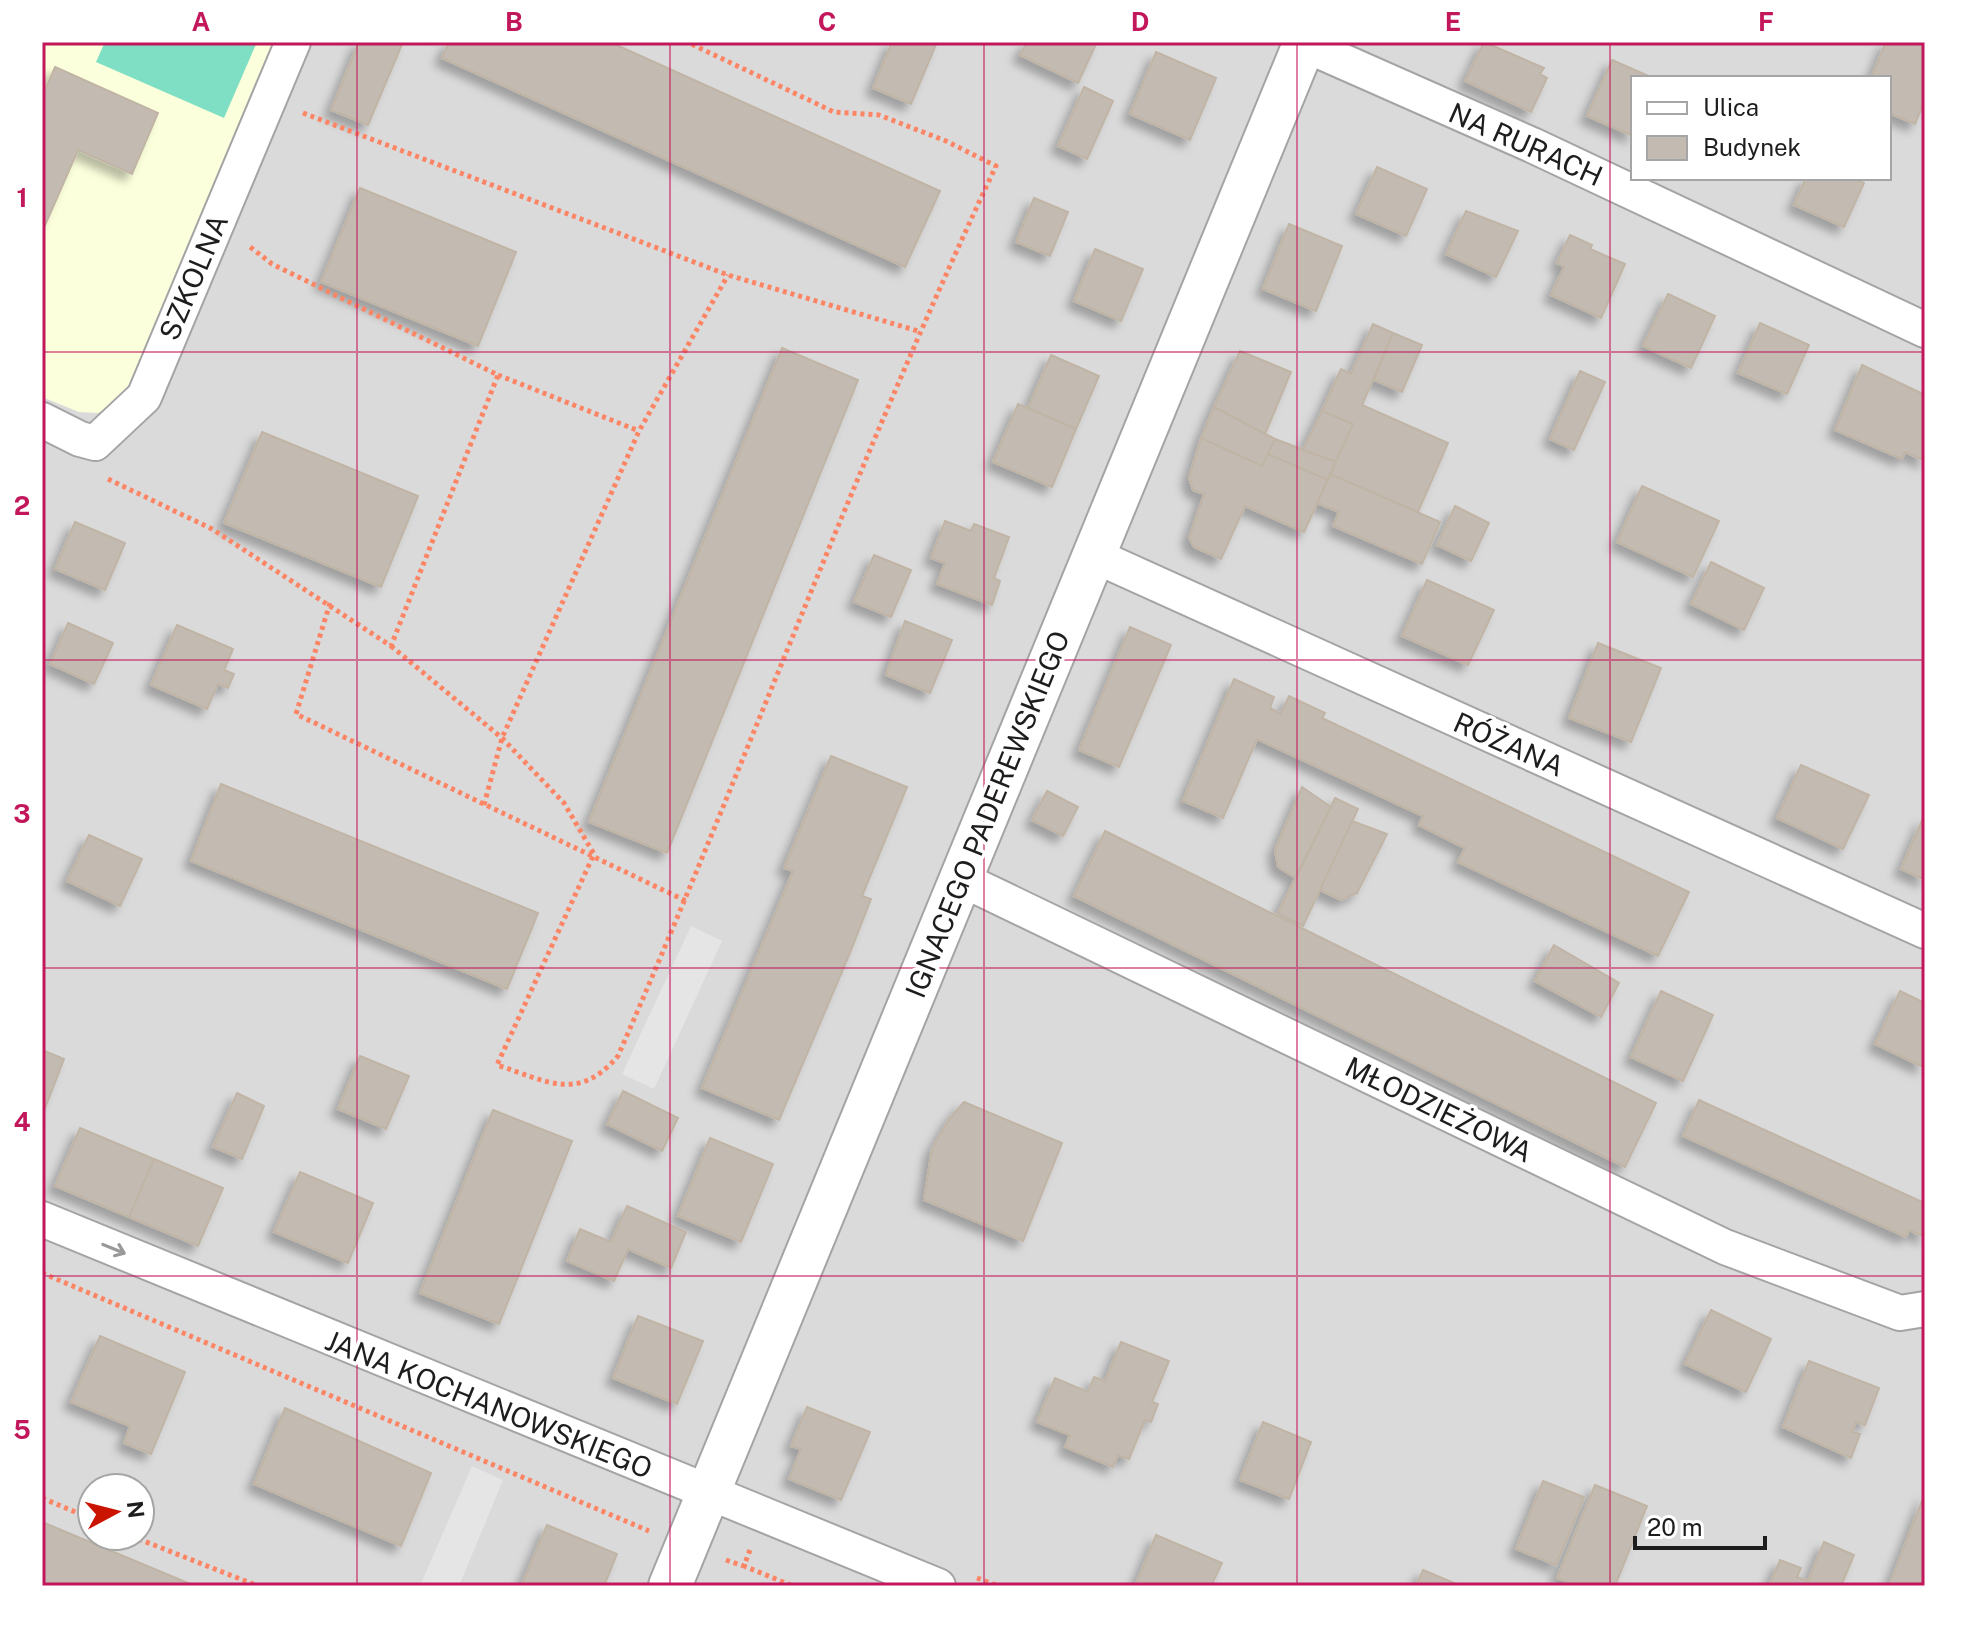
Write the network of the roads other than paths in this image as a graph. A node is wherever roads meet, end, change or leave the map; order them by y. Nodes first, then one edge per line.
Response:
1 (293, 42) edge
2 (1303, 43) edge
3 (1925, 330) edge
4 (42, 420) edge
5 (1093, 555) junction
6 (961, 879) junction
7 (1925, 931) edge
8 (42, 1219) edge
9 (1925, 1309) edge
10 (708, 1494) junction
11 (670, 1586) edge
12 (938, 1586) edge

1 - 4 street, SZKOLNA
2 - 3 street, NA RURACH
2 - 5 street, IGNACEGO PADEREWSKIEGO
5 - 6 street, IGNACEGO PADEREWSKIEGO
5 - 7 street, RÓŻANA
6 - 9 street, MŁODZIEŻOWA
6 - 10 street, IGNACEGO PADEREWSKIEGO
8 -> 10 street, JANA KOCHANOWSKIEGO
10 - 11 street, IGNACEGO PADEREWSKIEGO
10 - 12 street, JANA KOCHANOWSKIEGO

